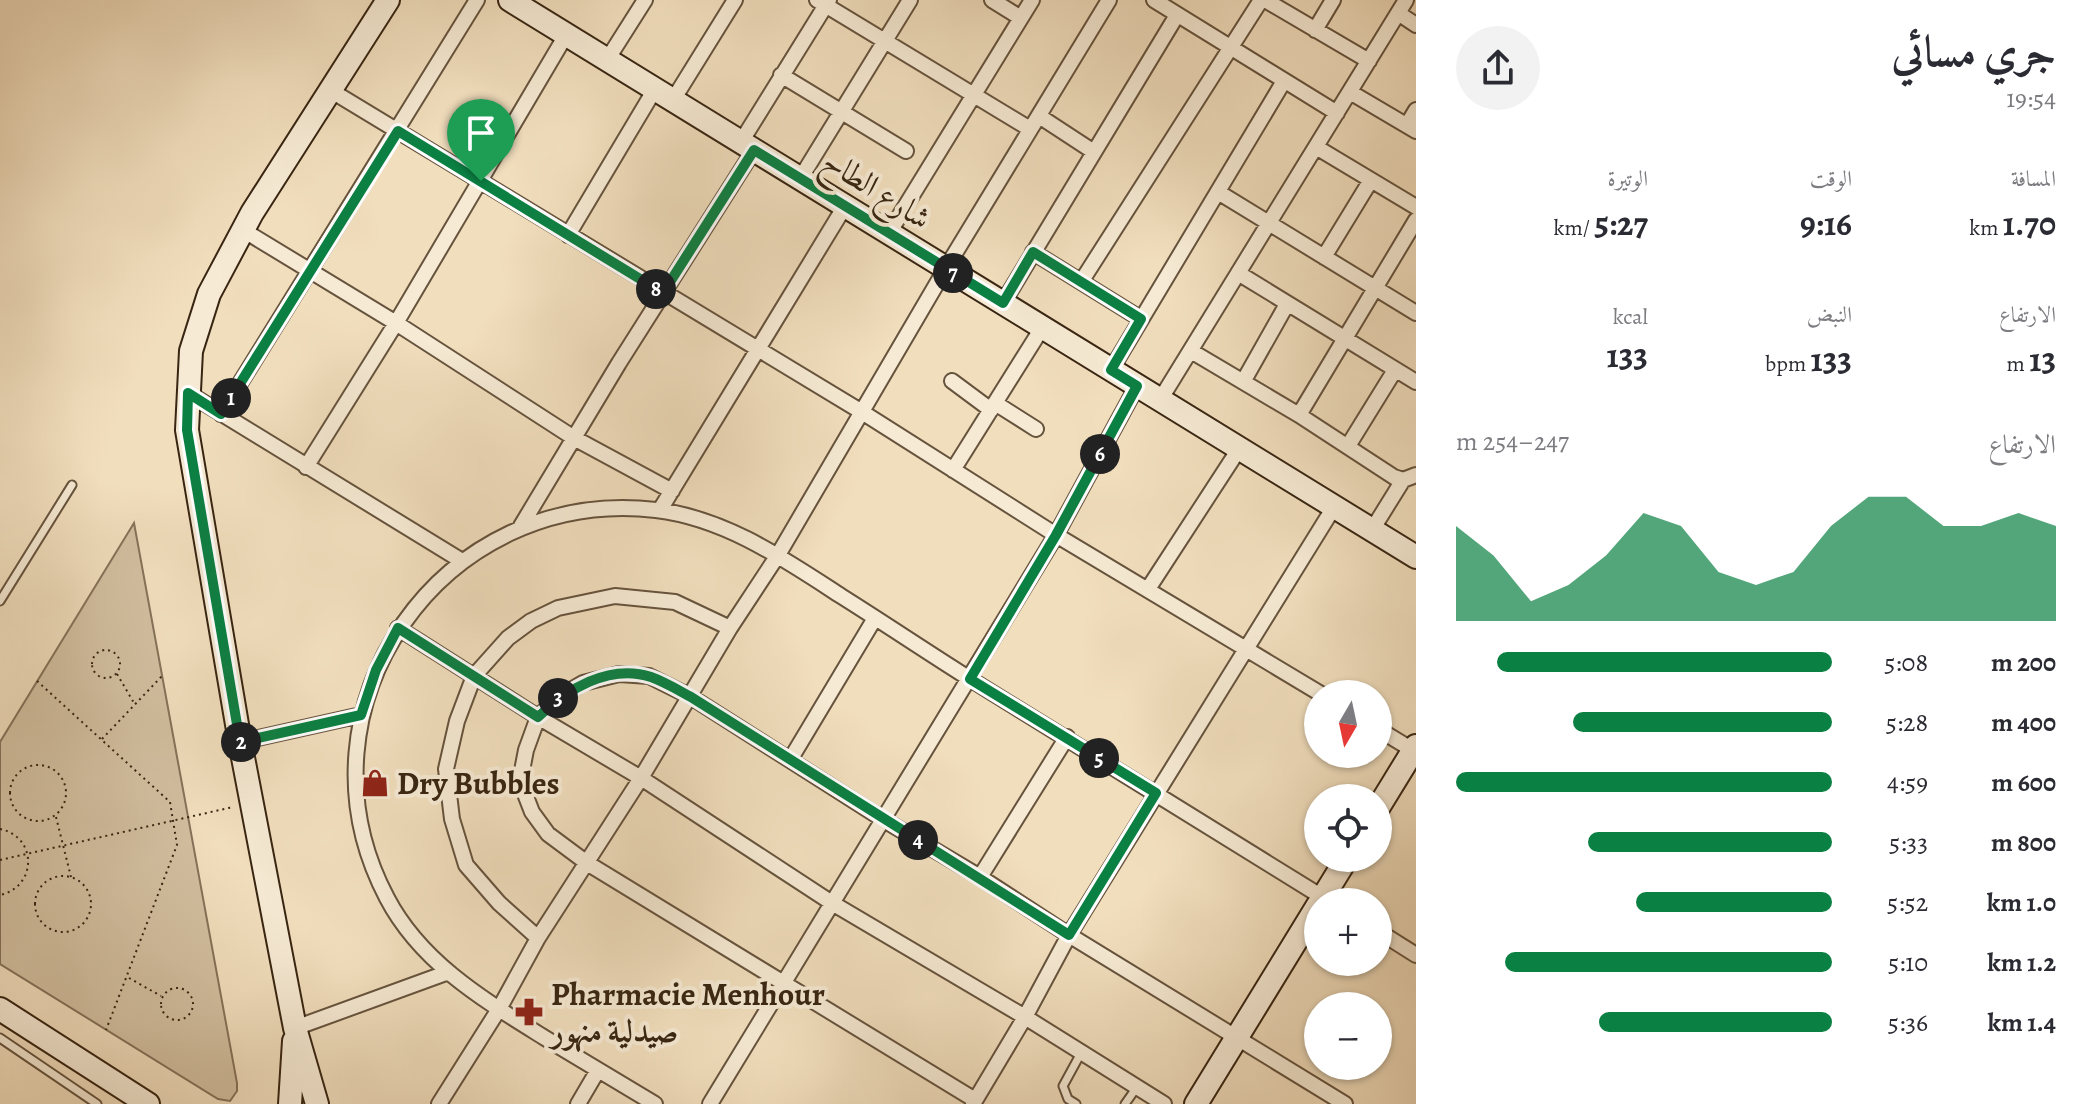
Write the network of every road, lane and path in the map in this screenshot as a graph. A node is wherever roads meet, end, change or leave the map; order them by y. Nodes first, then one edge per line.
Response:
1 (388, 0) edge
2 (477, 0) edge
3 (510, 0) edge
4 (645, 0) edge
5 (735, 0) edge
6 (910, 0) edge
7 (992, 0) edge
8 (1032, 0) edge
9 (1109, 0) edge
10 (1154, 0) edge
11 (1263, 0) edge
12 (1333, 0) edge
13 (1406, 0) edge
14 (824, 2) edge
15 (1398, 13) junction
16 (1177, 15) junction
17 (1021, 18) junction
18 (1416, 25) edge
19 (1315, 30) junction
20 (566, 35) junction
21 (885, 41) junction
22 (1231, 48) junction
23 (607, 60) junction
24 (1369, 61) junction
25 (781, 75) junction
26 (1284, 81) junction
27 (330, 90) junction
28 (1350, 92) junction
29 (664, 95) junction
30 (973, 95) junction
31 (1416, 110) edge
32 (841, 112) junction
33 (1337, 113) junction
34 (1034, 123) junction
35 (1412, 128) edge
36 (398, 131) junction
37 (748, 146) junction
38 (1316, 147) junction
39 (906, 151) dead end
40 (1094, 152) junction
41 (800, 179) junction
42 (1371, 180) junction
43 (481, 181) junction
44 (1218, 192) junction
45 (845, 206) junction
46 (1416, 207) edge
47 (1416, 220) edge
48 (1269, 223) junction
49 (243, 230) junction
50 (889, 233) junction
51 (568, 235) junction
52 (1033, 252) junction
53 (1324, 257) junction
54 (946, 268) junction
55 (310, 272) junction
56 (1238, 273) junction
57 (1081, 282) junction
58 (1375, 288) junction
59 (663, 293) junction
60 (1003, 303) junction
61 (1287, 304) junction
62 (1416, 313) edge
63 (1141, 319) junction
64 (396, 323) junction
65 (1042, 328) junction
66 (1345, 339) junction
67 (757, 350) junction
68 (1191, 351) junction
69 (1111, 370) junction
70 (1395, 370) junction
71 (952, 381) dead end
72 (1243, 382) junction
73 (1416, 382) edge
74 (1137, 386) junction
75 (188, 393) junction
76 (1160, 400) junction
77 (993, 407) junction
78 (862, 412) junction
79 (221, 414) junction
80 (1299, 415) junction
81 (1036, 429) dead end
82 (574, 438) junction
83 (1348, 446) junction
84 (1239, 449) junction
85 (306, 467) junction
86 (953, 470) junction
87 (1409, 478) edge
88 (72, 485) dead end
89 (672, 491) junction
90 (1334, 507) junction
91 (660, 510) junction
92 (521, 526) junction
93 (1372, 530) junction
94 (1056, 535) junction
95 (778, 555) junction
96 (1416, 557) edge
97 (462, 561) junction
98 (1148, 589) junction
99 (0, 601) edge
100 (875, 618) junction
101 (398, 628) junction
102 (730, 628) junction
103 (1246, 648) junction
104 (117, 674) junction
105 (162, 676) dead end
106 (474, 676) junction
107 (970, 679) junction
108 (37, 681) dead end
109 (1304, 684) edge
110 (691, 697) junction
111 (135, 704) junction
112 (361, 715) junction
113 (538, 717) junction
114 (1067, 737) junction
115 (1392, 737) edge
116 (102, 739) junction
117 (240, 742) junction
118 (1415, 750) edge
119 (790, 760) junction
120 (641, 778) junction
121 (1392, 786) edge
122 (1156, 793) junction
123 (252, 802) junction
124 (56, 814) junction
125 (173, 820) junction
126 (884, 820) junction
127 (0, 829) edge
128 (64, 846) junction
129 (28, 854) junction
130 (0, 860) edge
131 (587, 863) junction
132 (980, 877) junction
133 (71, 878) junction
134 (1304, 890) edge
135 (0, 895) edge
136 (832, 903) junction
137 (1304, 931) edge
138 (1069, 935) junction
139 (538, 938) junction
140 (1392, 940) edge
141 (1416, 955) edge
142 (446, 973) junction
143 (127, 977) junction
144 (786, 983) junction
145 (163, 997) junction
146 (0, 1009) edge
147 (499, 1009) junction
148 (1025, 1017) junction
149 (295, 1028) junction
150 (106, 1030) dead end
151 (1236, 1037) junction
152 (0, 1038) edge
153 (1081, 1053) junction
154 (598, 1070) junction
155 (1137, 1087) junction
156 (974, 1102) edge
157 (97, 1104) edge
158 (148, 1104) edge
159 (290, 1104) edge
160 (317, 1104) edge
161 (439, 1104) edge
162 (578, 1104) edge
163 (655, 1104) edge
164 (710, 1104) edge
165 (1076, 1104) edge
166 (1125, 1104) edge
167 (1164, 1104) edge
168 (1196, 1104) edge
169 (1345, 1104) edge

1 - 27 street
2 - 36 street
3 - 20 street, شارع الطاح
4 - 23 street
5 - 29 street
6 - 21 street
7 - 17 street
8 - 17 street
9 - 34 street
10 - 16 street
11 - 19 street
11 - 22 street
12 - 19 street
13 - 15 street
14 - 21 street
14 - 25 street
15 - 18 street
15 - 24 street
16 - 22 street
16 - 40 street
17 - 30 street
19 - 24 street
20 - 23 street, شارع الطاح
20 - 43 street
21 - 30 street
21 - 32 street
22 - 26 street
22 - 57 street
23 - 29 street, شارع الطاح
24 - 28 street
25 - 32 street
25 - 37 street
26 - 33 street
26 - 44 street
27 - 36 street
27 - 49 street
28 - 33 street
28 - 35 street
29 - 37 street, شارع الطاح
29 - 51 street
30 - 34 street
30 - 50 street
31 - 35 street
32 - 39 street
32 - 41 street
33 - 38 street
34 - 40 street
34 - 54 street
36 - 43 street
36 - 55 street
37 - 41 street, شارع الطاح
37 - 59 street
38 - 42 street
38 - 48 street
40 - 52 street
41 - 45 street, شارع الطاح
42 - 46 street
42 - 53 street
43 - 51 street
43 - 64 street
44 - 48 street
44 - 63 street
45 - 50 street, شارع الطاح
45 - 67 street
47 - 58 street
48 - 53 street
48 - 56 street
49 - 55 street
49 - 75 street
50 - 54 street, شارع الطاح
51 - 59 street
52 - 57 street
52 - 60 street
53 - 58 street
54 - 60 street, شارع الطاح
54 - 78 street
55 - 64 street
55 - 79 street
56 - 61 street
56 - 68 street
57 - 63 street
58 - 62 street
58 - 66 street
59 - 67 street
59 - 82 street
60 - 65 street, شارع الطاح
61 - 66 street
61 - 72 street
63 - 69 street
64 - 82 street
64 - 85 street
65 - 69 street, شارع الطاح
65 - 77 street
66 - 70 street
66 - 80 street
67 - 78 street
67 - 89 street
68 - 72 street
68 - 76 street
69 - 74 street, شارع الطاح
70 - 73 street
70 - 83 street
71 - 77 street
72 - 80 street
74 - 76 street, شارع الطاح
74 - 94 street
75 - 79 street
75 - 117 street
76 - 84 street, شارع الطاح
77 - 81 street
77 - 86 street
78 - 86 street
78 - 95 street
79 - 85 street
80 - 83 street
82 - 89 street
82 - 92 street
83 - 87 street
84 - 90 street, شارع الطاح
84 - 98 street
85 - 97 street
86 - 94 street
87 - 93 street
88 - 99 lane
89 - 91 street
90 - 93 street, شارع الطاح
90 - 103 street
91 - 92 street
91 - 95 street
92 - 97 street
93 - 96 street, شارع الطاح
94 - 98 street
94 - 107 street
95 - 100 street
95 - 102 street
97 - 101 street
98 - 103 street
100 - 107 street
100 - 119 street
101 - 106 street
101 - 112 street
102 - 106 street
102 - 110 street
103 - 109 street
103 - 122 street
104 - 104 path
104 - 111 path
105 - 111 path
106 - 113 street
106 - 139 street
107 - 114 street
107 - 126 street
108 - 116 path
110 - 113 street
110 - 119 street
110 - 120 street
111 - 116 path
112 - 117 street
112 - 142 street
113 - 120 street
113 - 131 street
114 - 122 street
114 - 132 street
115 - 118 street
116 - 125 path
117 - 123 street
118 - 121 street
119 - 126 street
120 - 131 street
120 - 136 street
122 - 134 street
122 - 138 street
123 - 125 path
123 - 149 street
124 - 124 path
124 - 128 path
125 - 128 path
125 - 143 path
126 - 132 street
126 - 136 street
127 - 129 path
128 - 129 path
128 - 133 path
129 - 130 path
129 - 135 path
131 - 139 street
131 - 144 street
132 - 138 street
133 - 133 path
136 - 144 street
136 - 148 street
137 - 151 street
138 - 148 street
138 - 151 street
139 - 147 street
140 - 141 street
142 - 147 street
142 - 149 street
143 - 145 path
143 - 150 path
144 - 156 street
144 - 164 street
145 - 145 path
146 - 158 street
147 - 154 street
147 - 161 street
148 - 153 street
148 - 156 street
149 - 159 street
149 - 160 street
151 - 168 street
151 - 169 street
152 - 157 lane
153 - 155 street
153 - 165 lane
154 - 162 street
154 - 163 street
155 - 166 lane
155 - 167 street

